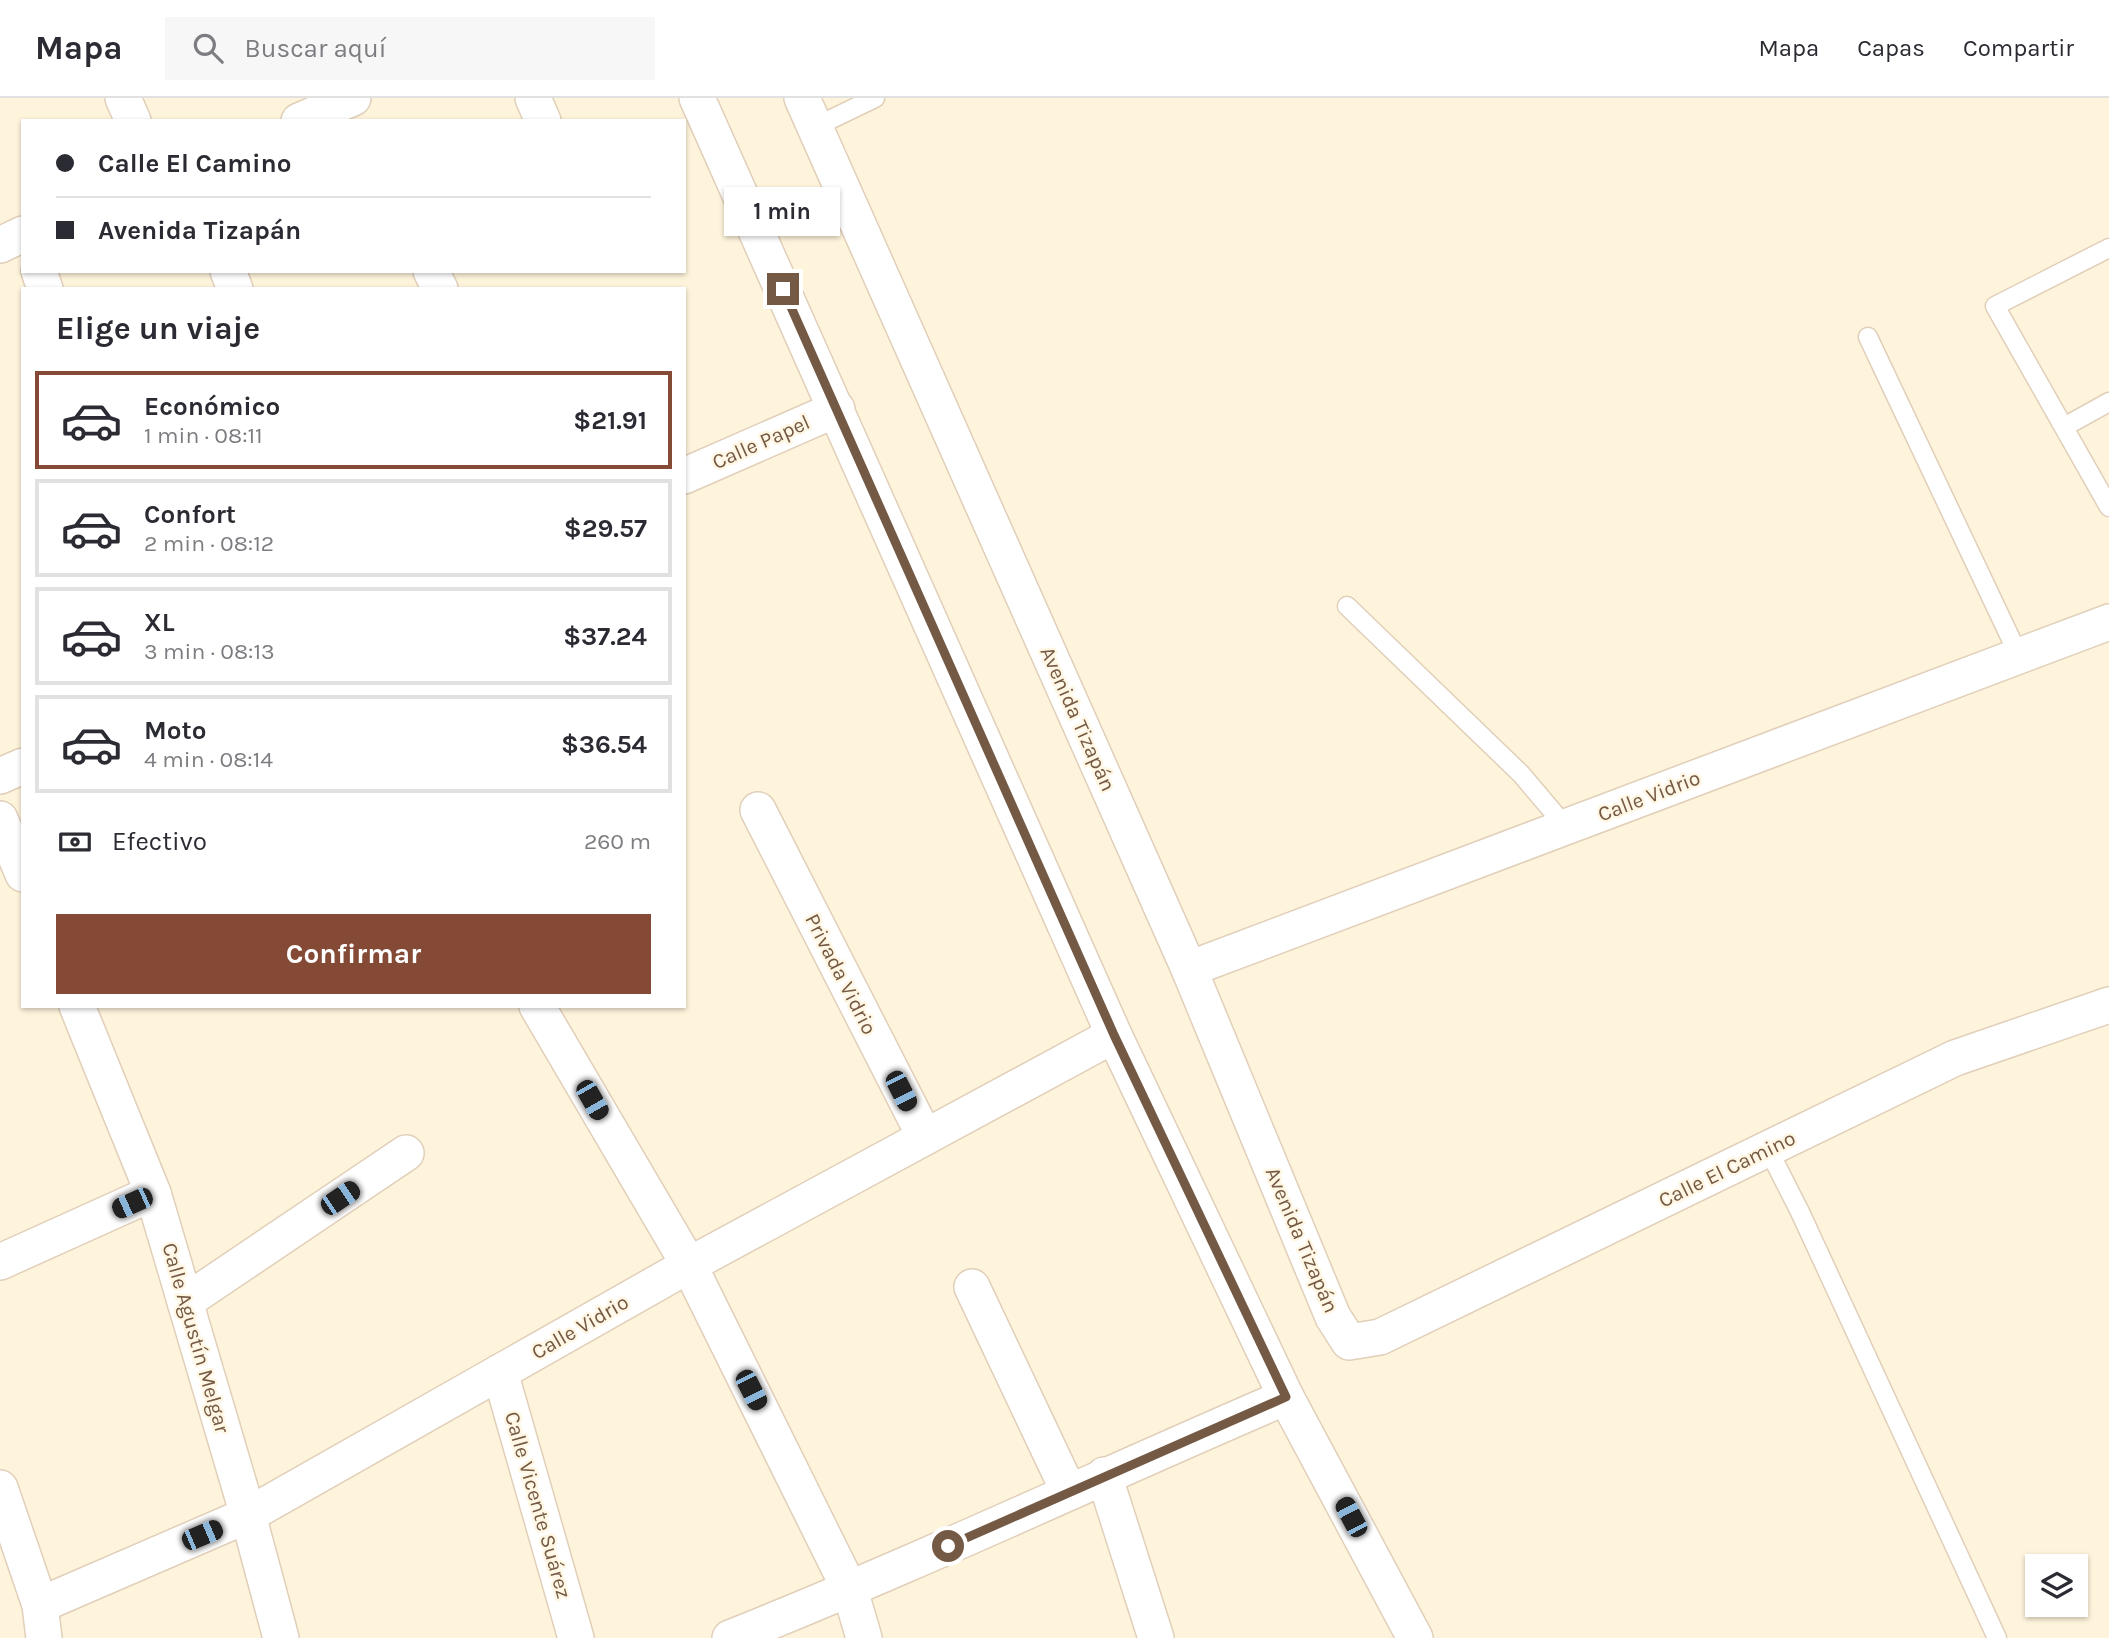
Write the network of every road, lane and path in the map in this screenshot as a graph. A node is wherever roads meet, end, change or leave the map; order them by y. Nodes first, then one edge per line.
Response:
1 (123, 98) edge
2 (533, 98) edge
3 (697, 98) edge
4 (875, 98) edge
5 (350, 107) edge
6 (808, 112) edge
7 (132, 119) edge
8 (306, 119) edge
9 (541, 119) edge
10 (21, 235) edge
11 (0, 245) edge
12 (2109, 247) edge
13 (1868, 337) dead end
14 (2109, 402) edge
15 (837, 408) junction
16 (2064, 427) junction
17 (686, 475) edge
18 (2109, 507) edge
19 (1347, 606) dead end
20 (2109, 622) edge
21 (2019, 656) junction
22 (21, 767) edge
23 (0, 776) edge
24 (758, 810) dead end
25 (0, 819) edge
26 (1566, 827) junction
27 (21, 869) edge
28 (1189, 969) junction
29 (2109, 1006) edge
30 (78, 1008) edge
31 (538, 1008) edge
32 (1114, 1035) junction
33 (925, 1137) junction
34 (1768, 1149) junction
35 (406, 1153) dead end
36 (153, 1193) junction
37 (0, 1262) edge
38 (689, 1265) junction
39 (972, 1287) dead end
40 (185, 1302) junction
41 (1349, 1342) joint
42 (500, 1372) junction
43 (1286, 1397) junction
44 (1104, 1475) junction
45 (0, 1488) edge
46 (1069, 1492) junction
47 (248, 1515) junction
48 (850, 1590) junction
49 (42, 1621) edge
50 (281, 1638) edge
51 (576, 1638) edge
52 (730, 1638) edge
53 (864, 1638) edge
54 (1156, 1638) edge
55 (1415, 1638) edge
56 (1997, 1638) edge

1 - 7 street
2 - 9 street
3 - 15 street
4 - 6 lane
5 - 8 street
6 - 28 street, Avenida Tizapán
10 - 11 street
12 - 16 lane
13 - 21 lane
14 - 16 lane
15 - 17 street, Calle Papel
15 - 32 street
16 - 18 lane
19 - 26 lane
20 - 21 street, Calle Vidrio
21 - 26 street, Calle Vidrio
22 - 23 street
24 - 33 street, Privada Vidrio
25 - 27 street
26 - 28 street, Calle Vidrio
28 - 41 street, Avenida Tizapán
29 - 34 street, Calle El Camino
30 - 36 street, Calle Agustín Melgar
31 - 38 street
32 - 33 street, Calle Vidrio
32 - 43 street
33 - 38 street, Calle Vidrio
34 - 41 street, Calle El Camino
34 - 56 lane
35 - 40 street
36 - 37 street
36 - 40 street, Calle Agustín Melgar
38 - 42 street, Calle Vidrio
38 - 48 street
39 - 46 street
40 - 47 street, Calle Agustín Melgar
42 - 47 street, Calle Vidrio
42 - 51 street, Calle Vicente Suárez
43 - 44 street
43 - 55 street
44 - 46 street
44 - 54 street
45 - 49 street
46 - 48 street
47 - 49 street, Calle Vidrio
47 - 50 street, Calle Agustín Melgar
48 - 52 street
48 - 53 street

